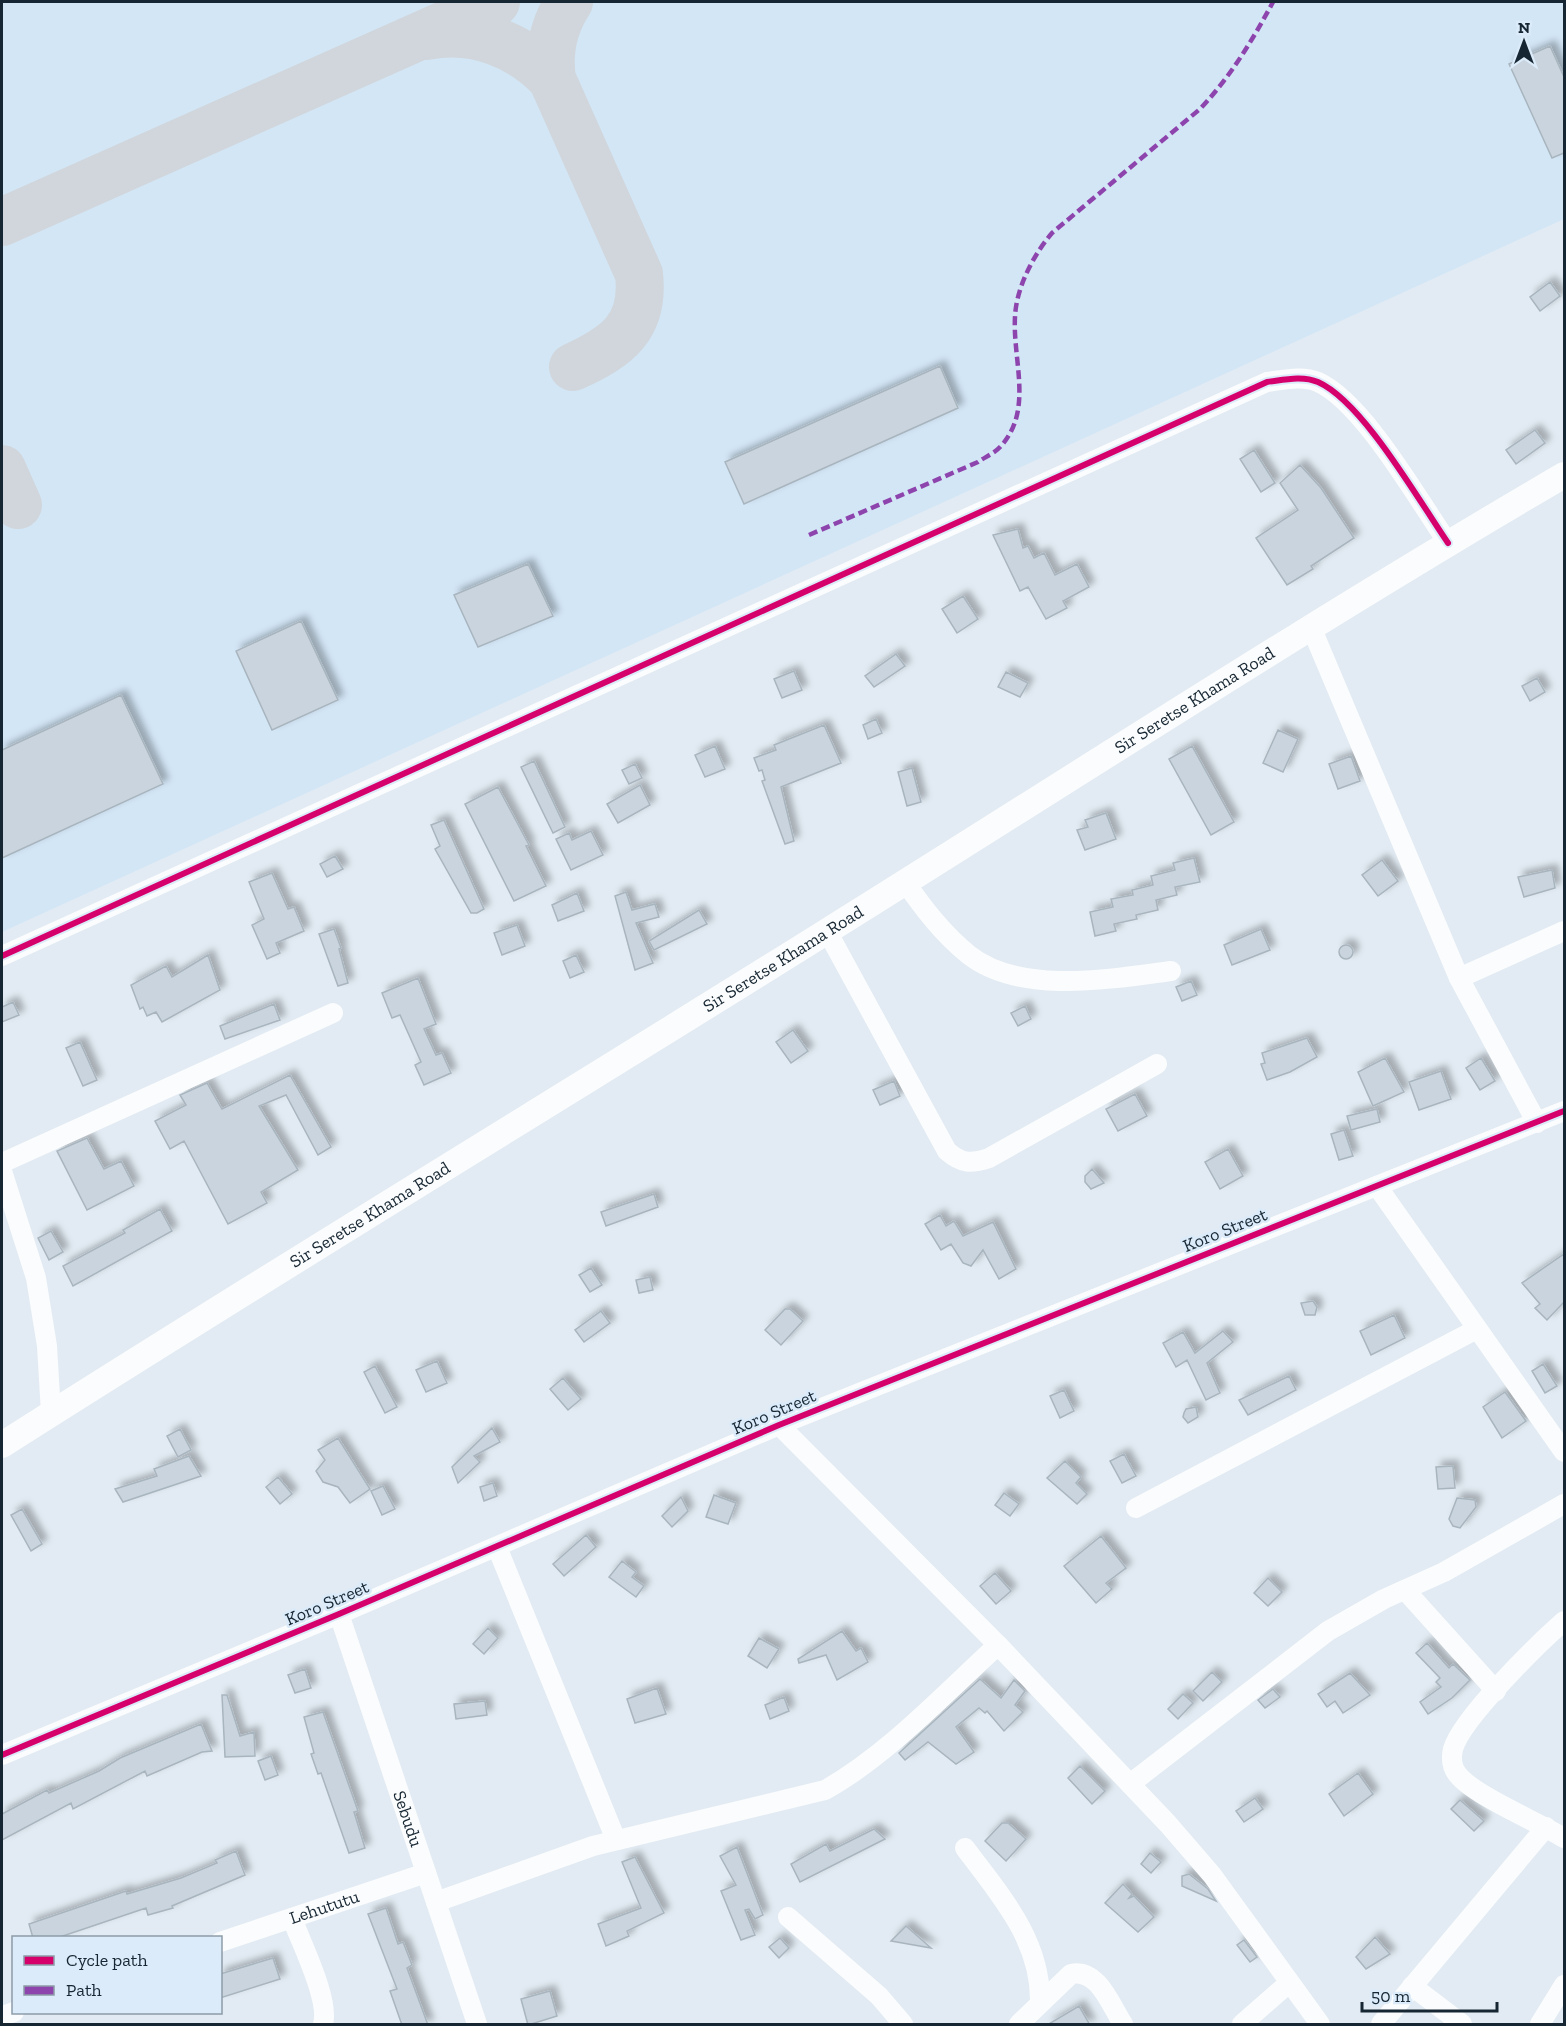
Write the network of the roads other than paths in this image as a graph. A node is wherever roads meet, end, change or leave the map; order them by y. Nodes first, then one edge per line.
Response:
1 (1564, 475) edge
2 (1448, 543) junction
3 (1311, 627) junction
4 (905, 882) junction
5 (827, 931) junction
6 (1564, 931) edge
7 (2, 956) edge
8 (1171, 971) dead end
9 (1459, 978) junction
10 (333, 1013) dead end
11 (1157, 1064) dead end
12 (1564, 1111) edge
13 (1537, 1123) junction
14 (2, 1163) edge
15 (2, 1171) edge
16 (1377, 1186) junction
17 (1477, 1329) junction
18 (51, 1413) junction
19 (779, 1425) junction
20 (2, 1444) edge
21 (1564, 1452) edge
22 (1564, 1504) edge
23 (1136, 1508) dead end
24 (496, 1547) junction
25 (1404, 1590) junction
26 (339, 1614) junction
27 (1564, 1622) edge
28 (999, 1645) junction
29 (1496, 1691) junction
30 (2, 1755) edge
31 (1130, 1784) junction
32 (1546, 1827) junction
33 (1564, 1838) edge
34 (616, 1840) junction
35 (965, 1848) dead end
36 (426, 1873) junction
37 (436, 1902) junction
38 (788, 1917) dead end
39 (292, 1918) junction
40 (222, 1941) edge
41 (1288, 1983) junction
42 (1564, 1985) edge
43 (1412, 1986) junction
44 (1040, 2002) junction
45 (323, 2025) edge
46 (477, 2025) edge
47 (903, 2025) edge
48 (1019, 2025) edge
49 (1123, 2025) edge
50 (1242, 2025) edge
51 (1320, 2025) edge
52 (1381, 2025) edge
53 (1462, 2025) edge
54 (1540, 2025) edge

1 - 2 main road, Sir Seretse Khama Road
2 - 3 main road, Sir Seretse Khama Road
2 - 7 street
3 - 4 main road, Sir Seretse Khama Road
3 - 9 street
4 - 5 main road, Sir Seretse Khama Road
4 - 8 street
5 - 11 street
5 - 18 main road, Sir Seretse Khama Road
6 - 9 street
9 - 13 street
10 - 14 street
12 - 13 street, Koro Street
13 - 16 street, Koro Street
15 - 18 street
16 - 17 street
16 - 19 street, Koro Street
17 - 21 street
17 - 23 street
18 - 20 main road, Sir Seretse Khama Road
19 - 24 street, Koro Street
19 - 28 street
22 - 25 street
24 - 26 street, Koro Street
24 - 34 street
25 - 29 street
25 - 31 street
26 - 30 street, Koro Street
26 - 36 street, Sebudu
27 - 29 street
28 - 31 street
28 - 34 street
29 - 32 street
31 - 41 street
32 - 33 street
32 - 43 street
34 - 37 street
35 - 44 street
36 - 37 street, Sebudu
36 - 39 street, Lehututu
37 - 46 street, Sebudu
38 - 47 street
39 - 40 street, Lehututu
39 - 45 street
41 - 50 street
41 - 51 street
42 - 54 street
43 - 52 street
43 - 53 street
44 - 48 street
44 - 49 street

